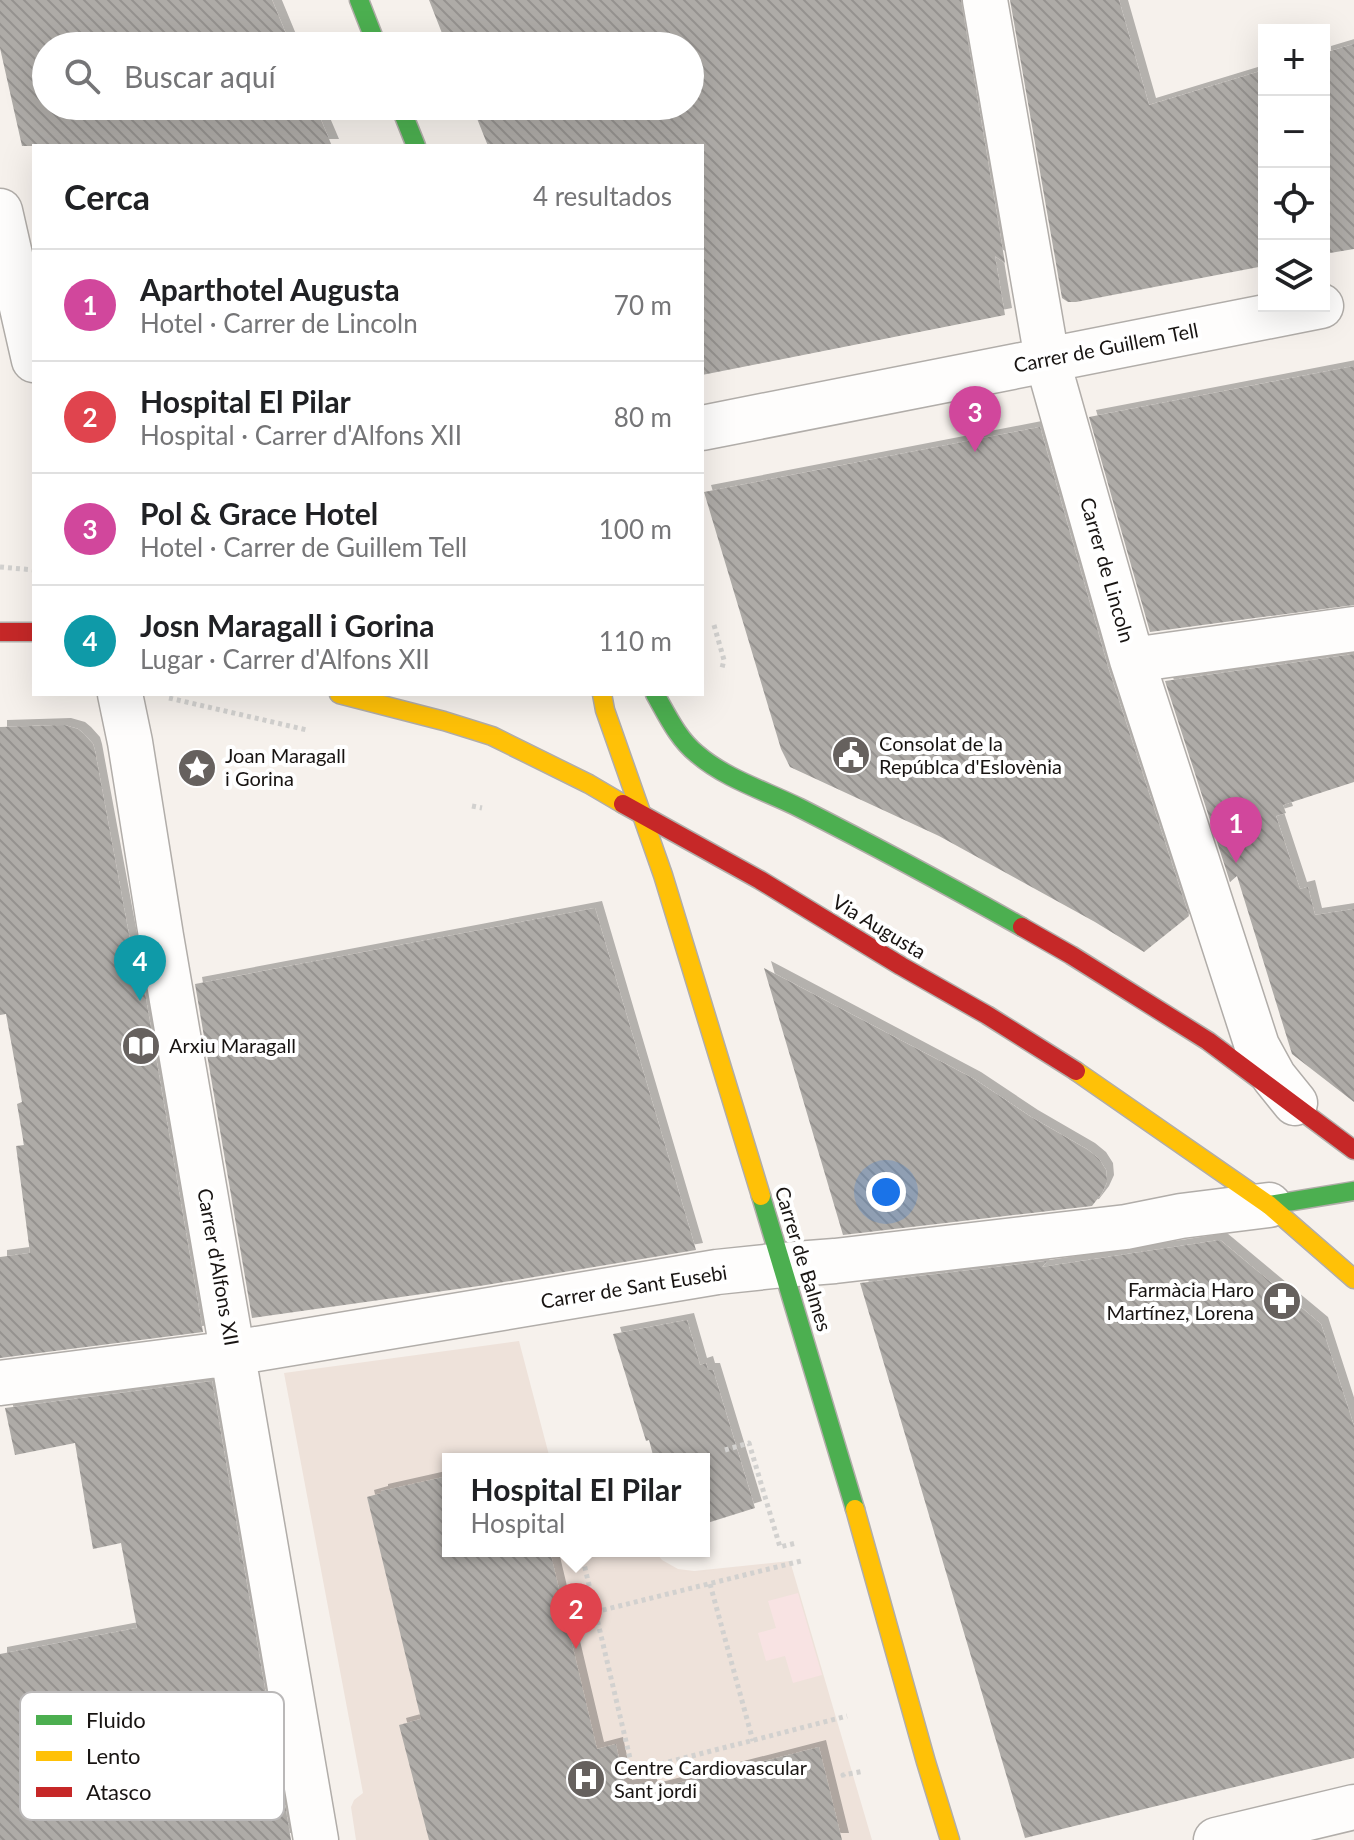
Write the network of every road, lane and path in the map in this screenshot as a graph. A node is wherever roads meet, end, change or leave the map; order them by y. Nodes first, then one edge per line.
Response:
1 (359, 0) edge
2 (985, 0) edge
3 (372, 32) edge
4 (406, 120) edge
5 (415, 144) edge
6 (0, 211) edge
7 (1354, 300) edge
8 (1330, 305) edge
9 (1292, 312) edge
10 (32, 351) edge
11 (1047, 359) junction
12 (704, 428) edge
13 (0, 567) edge
14 (32, 570) edge
15 (714, 625) dead end
16 (1354, 629) edge
17 (0, 632) edge
18 (32, 632) edge
19 (1132, 660) junction
20 (722, 668) dead end
21 (120, 696) edge
22 (347, 696) edge
23 (602, 696) edge
24 (656, 696) edge
25 (472, 806) dead end
26 (482, 808) dead end
27 (644, 817) junction
28 (1309, 1126) junction
29 (1354, 1150) edge
30 (1354, 1191) edge
31 (1269, 1205) junction
32 (783, 1265) junction
33 (1354, 1279) edge
34 (233, 1353) junction
35 (0, 1383) edge
36 (725, 1450) dead end
37 (796, 1543) dead end
38 (582, 1557) edge
39 (801, 1561) dead end
40 (710, 1584) junction
41 (595, 1612) junction
42 (847, 1716) dead end
43 (753, 1741) junction
44 (633, 1771) junction
45 (864, 1771) dead end
46 (622, 1774) dead end
47 (844, 1777) dead end
48 (1354, 1807) edge
49 (316, 1840) edge
50 (950, 1840) edge
51 (1216, 1840) edge

1 - 3 main road
2 - 11 street, Carrer de Lincoln
4 - 5 main road
6 - 10 street
7 - 8 street, Carrer de Guillem Tell
9 - 11 street, Carrer de Guillem Tell
11 - 12 street, Carrer de Guillem Tell
11 - 19 street, Carrer de Lincoln
13 - 14 path
15 - 20 path
16 - 19 street
17 - 18 main road
19 - 28 street, Carrer de Lincoln
21 - 34 street, Carrer d'Alfons XII
22 - 27 main road, Via Augusta
23 - 27 main road, Carrer de Balmes
24 - 28 main road
25 - 26 path
27 - 31 main road, Via Augusta
27 - 32 main road, Carrer de Balmes
28 - 29 main road
30 - 31 main road
31 - 32 street, Carrer de Sant Eusebi
31 - 33 main road, Via Augusta
32 - 34 street, Carrer de Sant Eusebi
32 - 50 main road, Carrer de Balmes
34 - 35 street, Carrer de Sant Eusebi
34 - 49 street, Carrer d'Alfons XII
36 - 37 path
38 - 41 path
39 - 40 path
40 - 41 path
40 - 43 path
41 - 44 path
42 - 43 path
43 - 44 path
44 - 46 path
45 - 47 path
48 - 51 street

